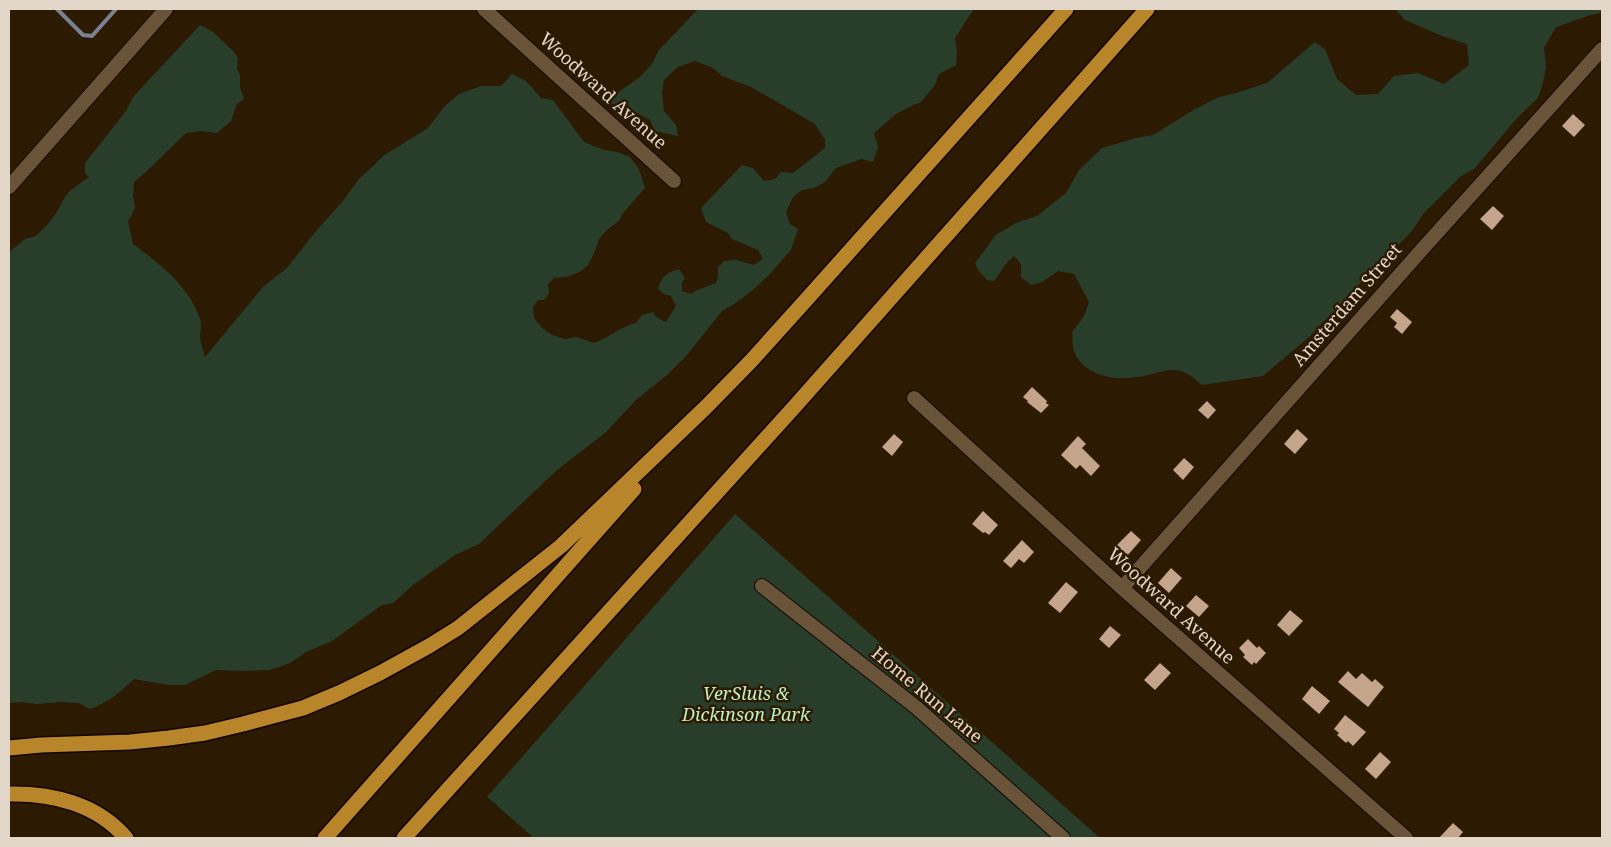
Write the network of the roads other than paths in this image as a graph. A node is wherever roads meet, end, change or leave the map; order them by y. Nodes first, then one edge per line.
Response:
1 (166, 9) edge
2 (484, 9) edge
3 (1066, 9) edge
4 (1147, 9) edge
5 (1602, 49) edge
6 (674, 180) dead end
7 (9, 187) edge
8 (914, 398) dead end
9 (706, 407) junction
10 (762, 586) dead end
11 (1122, 588) junction
12 (9, 748) edge
13 (473, 763) junction
14 (9, 794) edge
15 (126, 838) edge
16 (325, 838) edge
17 (404, 838) edge
18 (418, 838) edge
19 (1063, 838) edge
20 (1406, 838) edge

1 - 7 street
2 - 6 street, Woodward Avenue
3 - 9 highway
4 - 13 highway
5 - 11 street, Amsterdam Street
8 - 11 street, Woodward Avenue
9 - 12 highway
9 - 16 highway
10 - 19 street, Home Run Lane
11 - 20 street, Woodward Avenue
13 - 17 highway
13 - 18 highway
14 - 15 highway

